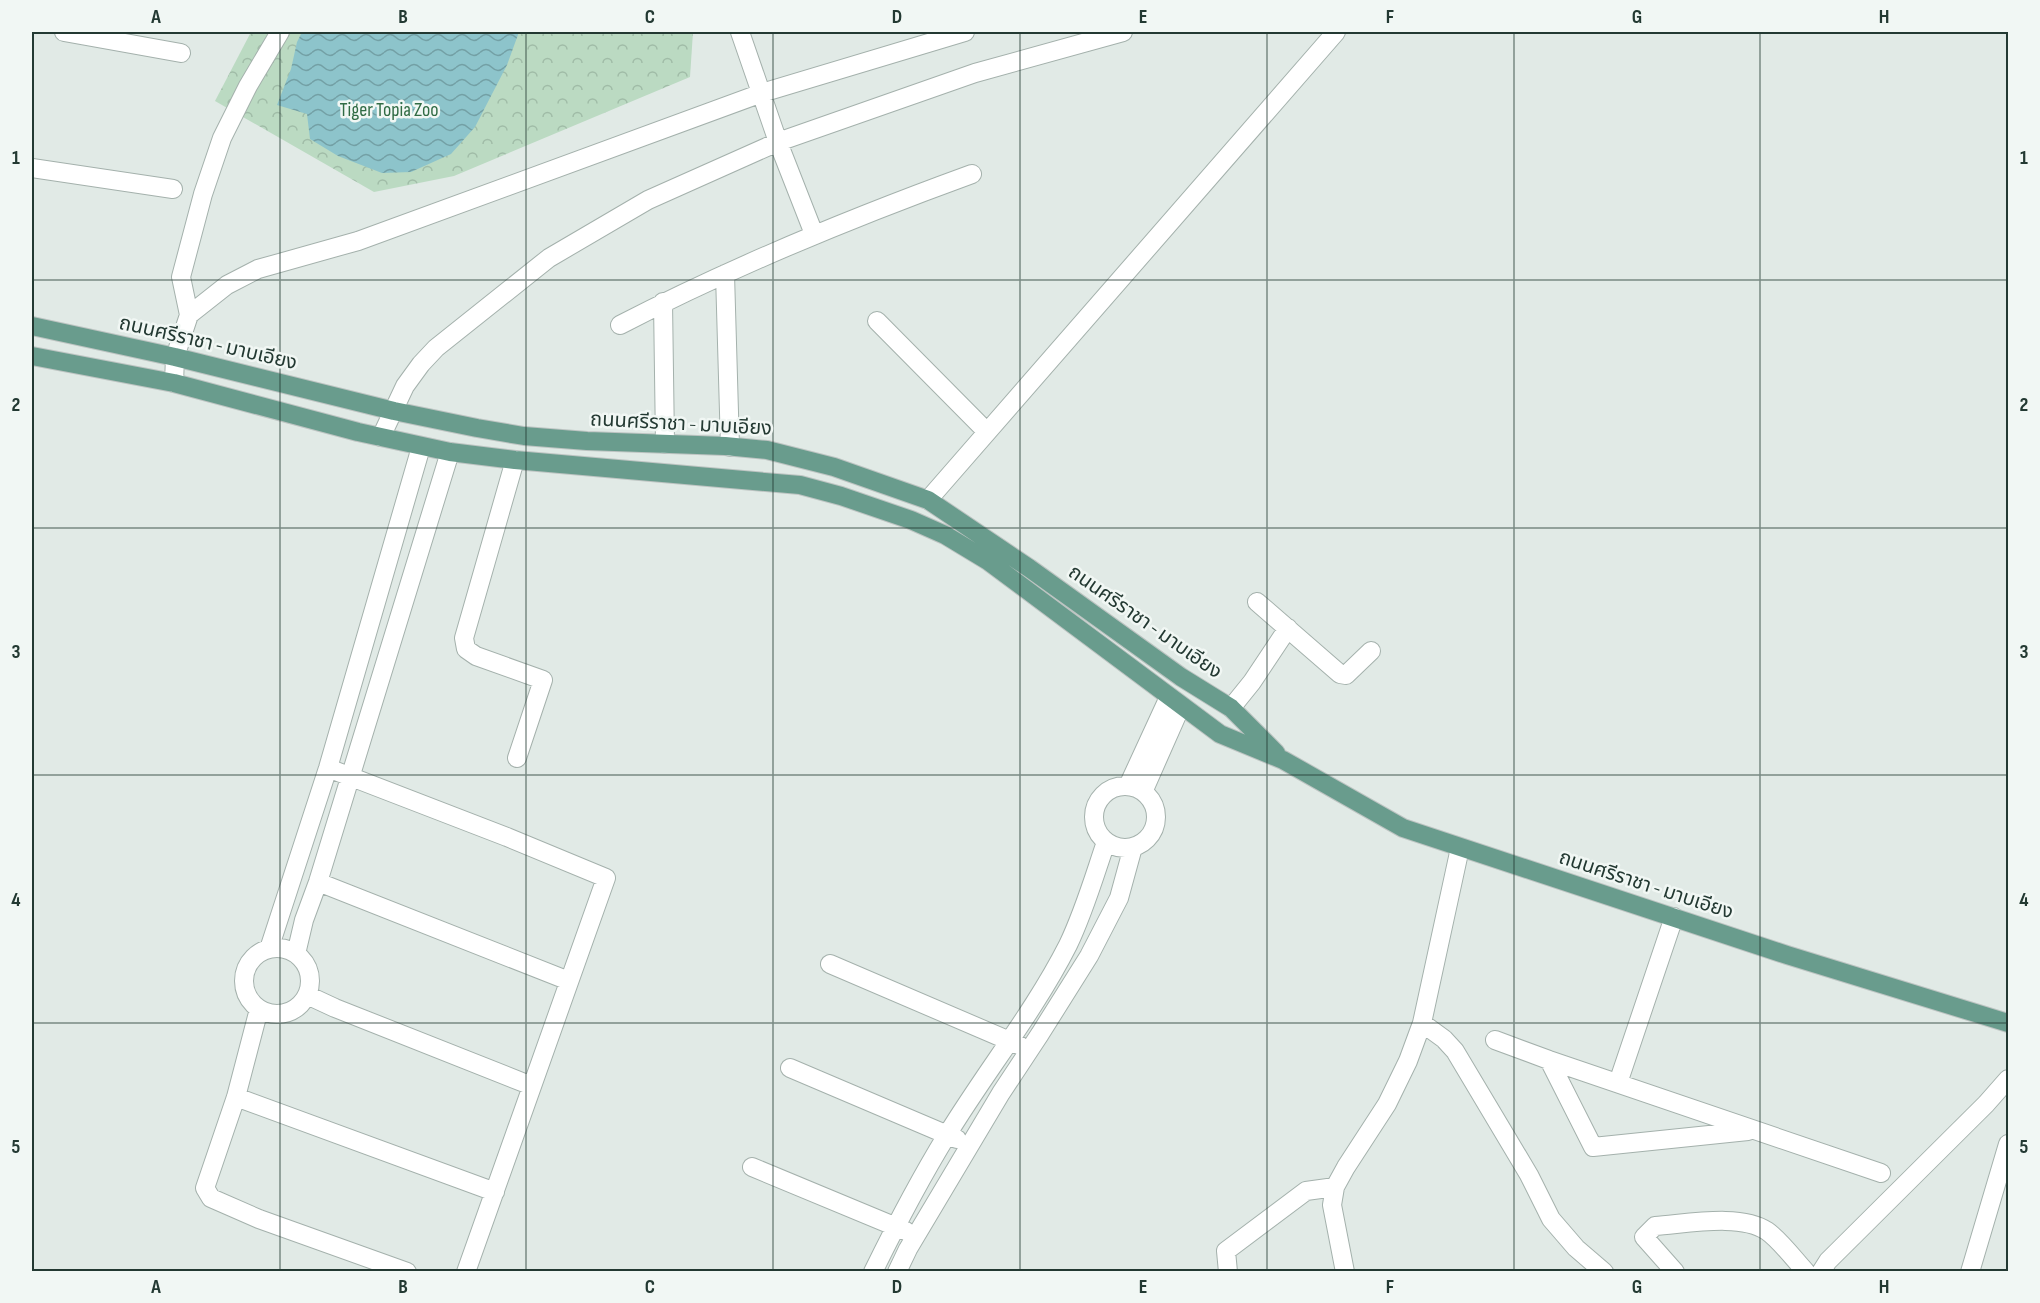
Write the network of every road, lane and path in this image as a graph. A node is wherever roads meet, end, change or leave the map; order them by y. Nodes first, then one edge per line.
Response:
1 (64, 32) edge
2 (280, 32) edge
3 (740, 32) edge
4 (965, 32) edge
5 (1123, 32) edge
6 (1336, 32) edge
7 (181, 53) dead end
8 (762, 93) junction
9 (778, 142) junction
10 (32, 168) edge
11 (972, 174) dead end
12 (173, 189) dead end
13 (814, 234) junction
14 (725, 274) junction
15 (663, 302) junction
16 (189, 315) junction
17 (877, 321) dead end
18 (620, 325) dead end
19 (32, 326) edge
20 (32, 356) edge
21 (175, 357) junction
22 (174, 383) junction
23 (394, 411) junction
24 (987, 432) junction
25 (381, 437) junction
26 (665, 444) junction
27 (421, 447) junction
28 (730, 447) junction
29 (450, 452) junction
30 (515, 460) junction
31 (928, 500) junction
32 (1257, 602) dead end
33 (1288, 628) junction
34 (1371, 651) dead end
35 (1188, 681) junction
36 (1175, 702) junction
37 (1231, 708) junction
38 (517, 758) dead end
39 (1283, 760) junction
40 (328, 768) junction
41 (350, 777) junction
42 (1136, 789) junction
43 (1106, 842) junction
44 (1133, 848) junction
45 (1460, 848) junction
46 (318, 882) junction
47 (1085, 906) junction
48 (1110, 915) junction
49 (1674, 917) junction
50 (269, 949) junction
51 (296, 954) junction
52 (830, 964) dead end
53 (569, 981) junction
54 (307, 995) junction
55 (259, 1009) junction
56 (1422, 1023) junction
57 (2008, 1023) edge
58 (1495, 1040) dead end
59 (1010, 1041) junction
60 (1029, 1050) junction
61 (1549, 1060) junction
62 (790, 1068) dead end
63 (2008, 1079) edge
64 (1618, 1083) junction
65 (532, 1086) junction
66 (236, 1097) junction
67 (1755, 1130) junction
68 (948, 1134) junction
69 (2008, 1144) edge
70 (969, 1145) junction
71 (752, 1167) dead end
72 (1881, 1173) dead end
73 (1335, 1187) junction
74 (495, 1192) junction
75 (895, 1226) junction
76 (916, 1236) junction
77 (406, 1272) edge
78 (466, 1272) edge
79 (873, 1272) edge
80 (897, 1272) edge
81 (1228, 1272) edge
82 (1345, 1272) edge
83 (1604, 1272) edge
84 (1675, 1272) edge
85 (1806, 1272) edge
86 (1821, 1272) edge
87 (1970, 1272) edge

1 - 7 street
2 - 16 street
3 - 8 street
4 - 8 street
5 - 9 street
6 - 24 street
8 - 9 street
8 - 16 street
9 - 13 street
9 - 23 street
10 - 12 street
11 - 13 street
13 - 14 street
14 - 15 street
14 - 28 street
15 - 18 street
15 - 26 street
16 - 21 street
17 - 24 street
19 - 21 main road, ถนนศรีราชา - มาบเอียง
20 - 22 main road, ถนนศรีราชา - มาบเอียง
21 - 22 street
21 - 23 main road, ถนนศรีราชา - มาบเอียง
22 - 25 main road, ถนนศรีราชา - มาบเอียง
23 - 25 street
23 - 26 main road, ถนนศรีราชา - มาบเอียง
24 - 31 street
25 - 27 main road, ถนนศรีราชา - มาบเอียง
26 - 28 main road, ถนนศรีราชา - มาบเอียง
27 - 29 main road, ถนนศรีราชา - มาบเอียง
27 - 40 street
28 - 31 main road, ถนนศรีราชา - มาบเอียง
29 - 30 main road, ถนนศรีราชา - มาบเอียง
29 - 41 street
30 - 36 main road, ถนนศรีราชา - มาบเอียง
30 - 38 street
31 - 35 main road, ถนนศรีราชา - มาบเอียง
32 - 33 street
33 - 34 street
33 - 37 street
35 - 36 main road
35 - 37 main road, ถนนศรีราชา - มาบเอียง
36 - 39 main road, ถนนศรีราชา - มาบเอียง
36 - 42 street
37 - 39 main road, ถนนศรีราชา - มาบเอียง
39 - 45 main road, ถนนศรีราชา - มาบเอียง
40 - 41 street
40 - 50 street
41 - 46 street
41 - 53 street
42 - 43 street
42 - 44 street
43 - 44 street
43 - 47 street
44 - 48 street
45 - 49 main road, ถนนศรีราชา - มาบเอียง
45 - 56 street
46 - 51 street
46 - 53 street
47 - 48 street
47 - 59 street
48 - 60 street
49 - 57 main road, ถนนศรีราชา - มาบเอียง
49 - 64 street
50 - 51 street
50 - 55 street
51 - 54 street
52 - 59 street
53 - 65 street
54 - 55 street
54 - 65 street
55 - 66 street
56 - 73 street
56 - 83 street
58 - 61 street
59 - 60 street
59 - 68 street
60 - 70 street
61 - 64 street
61 - 67 street
62 - 68 street
63 - 86 street
64 - 67 street
65 - 74 street
66 - 74 street
66 - 77 street
67 - 72 street
68 - 70 street
68 - 75 street
69 - 87 street
70 - 76 street
71 - 75 street
73 - 81 street
73 - 82 street
74 - 78 street
75 - 76 street
75 - 79 street
76 - 80 street
84 - 85 street

